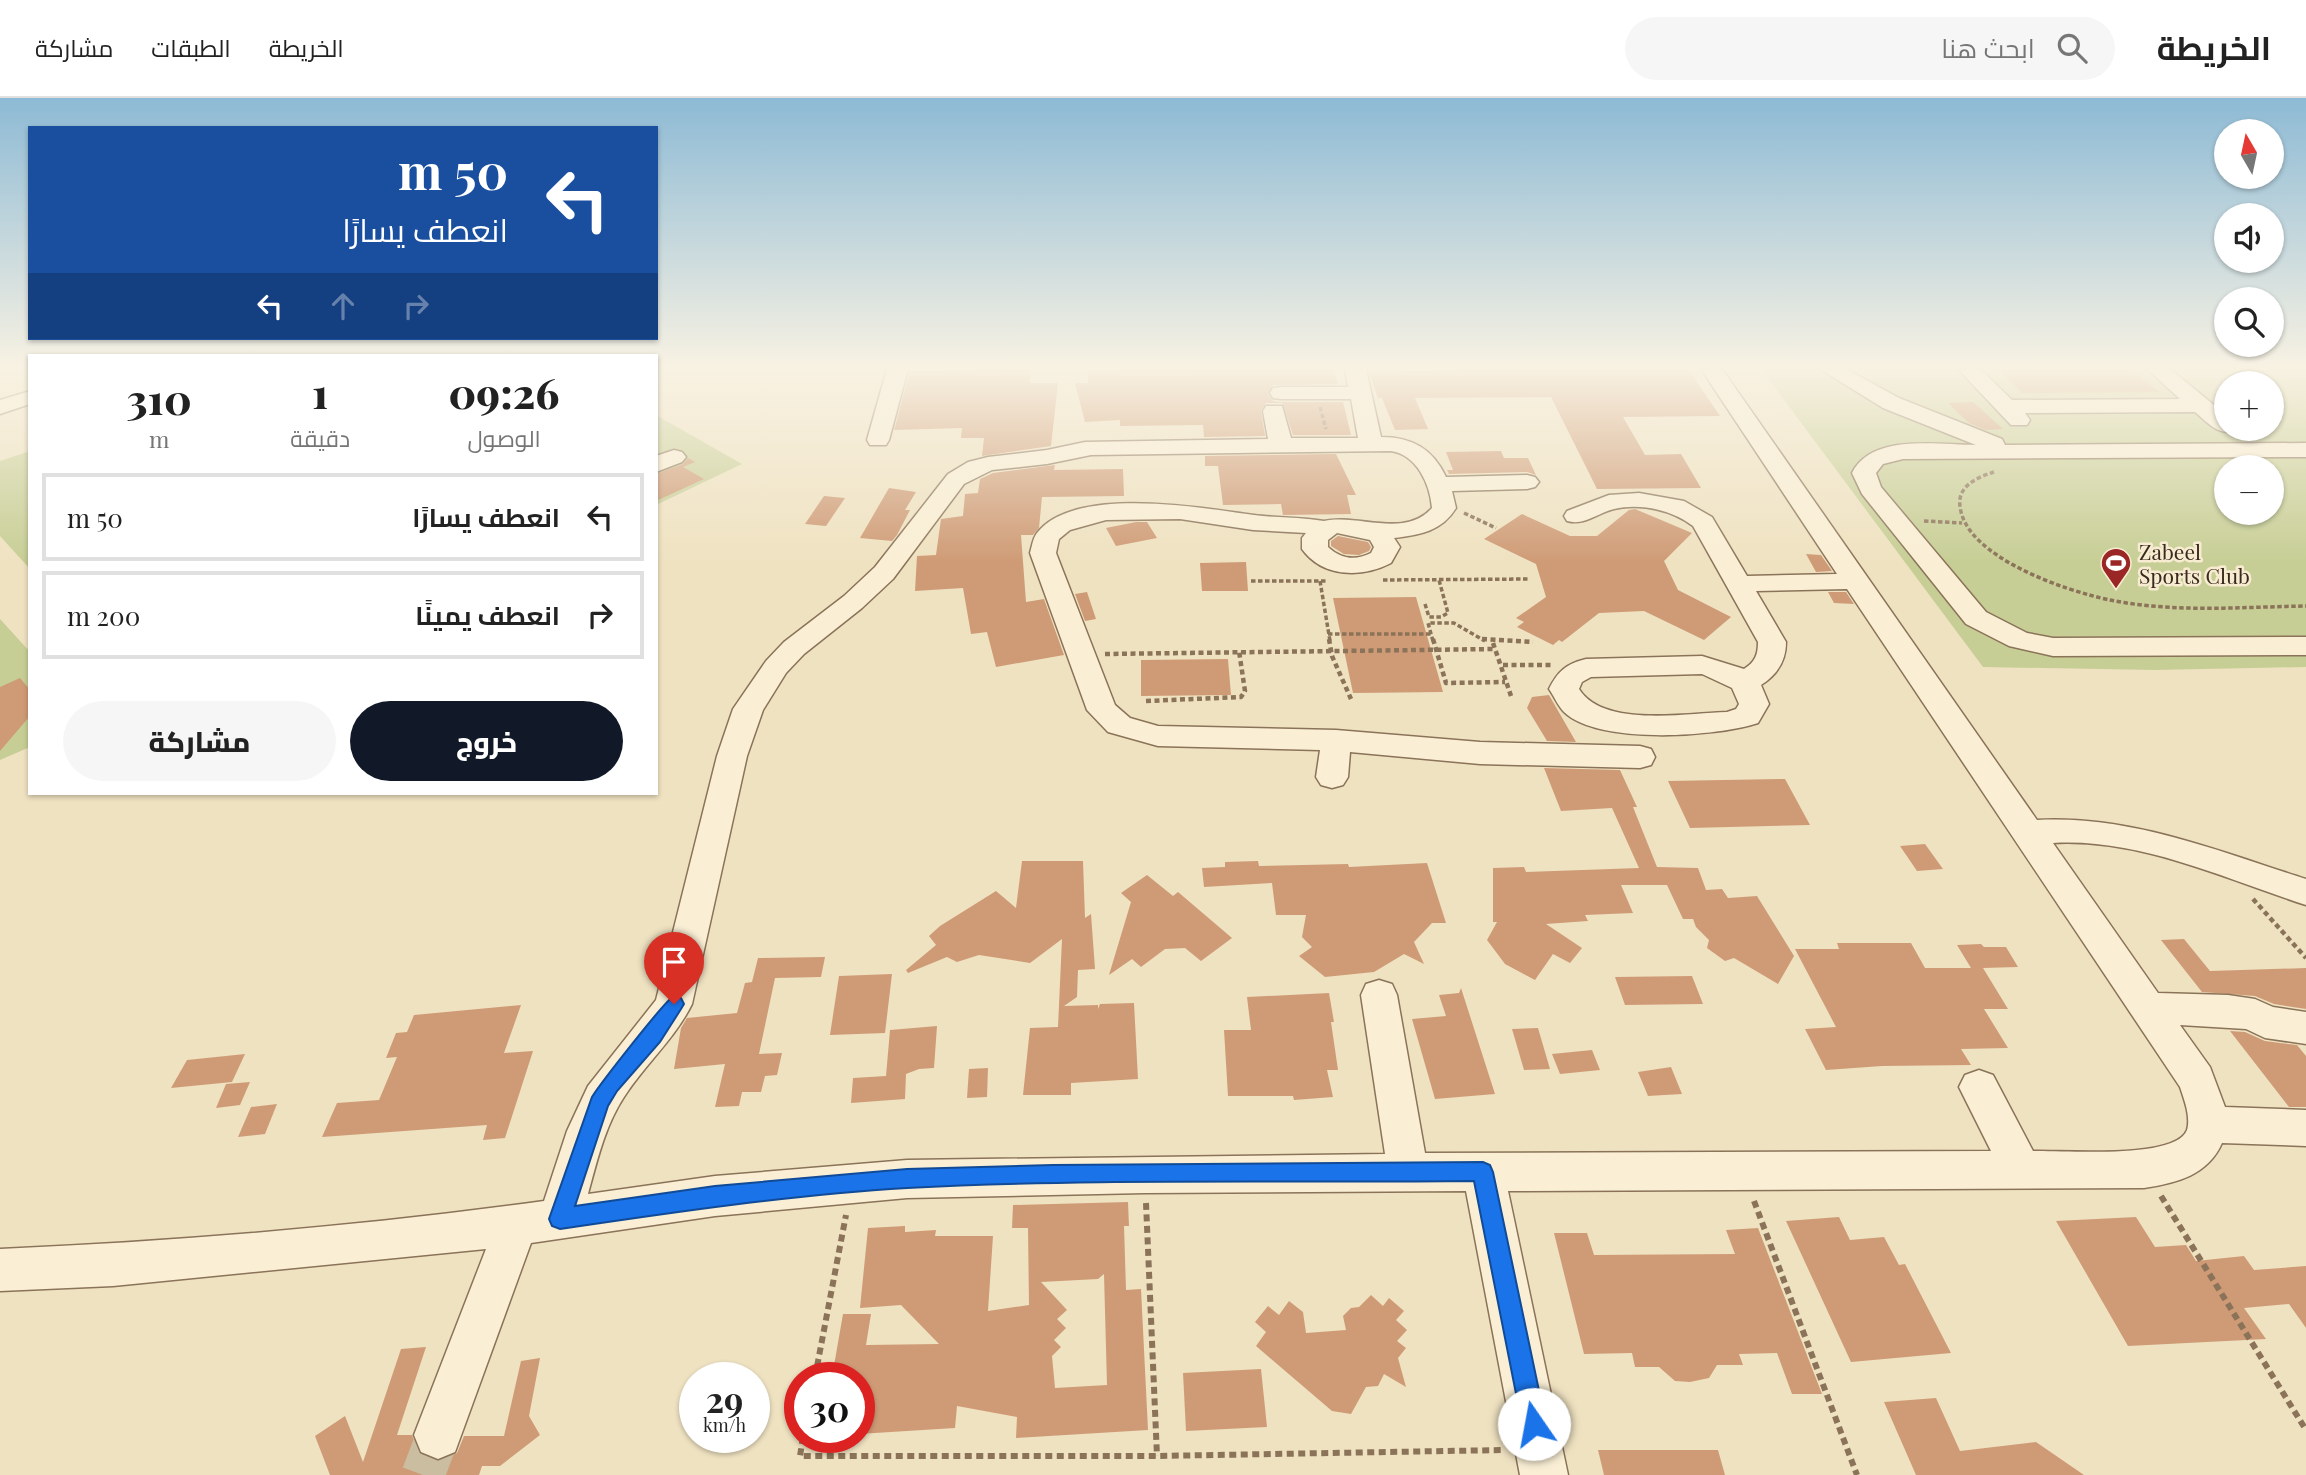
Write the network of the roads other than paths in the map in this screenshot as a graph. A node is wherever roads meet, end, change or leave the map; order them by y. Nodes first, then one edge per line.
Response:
1 (880, 433) edge
2 (1280, 433) edge
3 (1369, 433) edge
4 (1755, 433) edge
5 (1953, 433) edge
6 (2033, 433) edge
7 (878, 440) dead end
8 (2244, 441) edge
9 (1371, 444) junction
10 (1281, 445) junction
11 (2255, 450) junction
12 (2306, 450) edge
13 (2050, 451) junction
14 (2008, 460) junction
15 (1527, 482) dead end
16 (1441, 493) junction
17 (1576, 516) dead end
18 (1325, 529) junction
19 (1373, 531) junction
20 (1852, 576) junction
21 (1737, 580) junction
22 (2306, 646) edge
23 (1743, 682) junction
24 (1336, 740) junction
25 (1640, 757) dead end
26 (1332, 777) dead end
27 (2026, 832) junction
28 (2306, 892) edge
29 (1379, 995) dead end
30 (2149, 1008) junction
31 (2306, 1028) edge
32 (1979, 1087) dead end
33 (2210, 1124) junction
34 (2306, 1128) edge
35 (2021, 1170) junction
36 (1408, 1172) junction
37 (1483, 1172) junction
38 (560, 1219) junction
39 (516, 1225) junction
40 (0, 1270) edge
41 (438, 1435) tunnel mouth
42 (1542, 1462) edge

1 - 7 street
2 - 10 street
3 - 9 street
4 - 20 street
5 - 14 street
6 - 13 street
8 - 11 street
9 - 10 street
9 - 16 street
10 - 38 street
11 - 12 street
11 - 13 street
13 - 14 street
14 - 22 street
15 - 16 street
16 - 19 street
17 - 21 street
18 - 19 street
18 - 19 street
18 - 24 street
20 - 21 street
20 - 27 street
21 - 23 street
23 - 23 street
24 - 25 street
24 - 26 street
27 - 28 street
27 - 30 street
29 - 36 street
30 - 31 street
30 - 33 street
32 - 35 street
33 - 34 street
33 - 35 street
35 - 37 street
36 - 37 street
36 - 38 street
37 - 42 street
38 - 39 street
39 - 40 street
39 - 41 street

